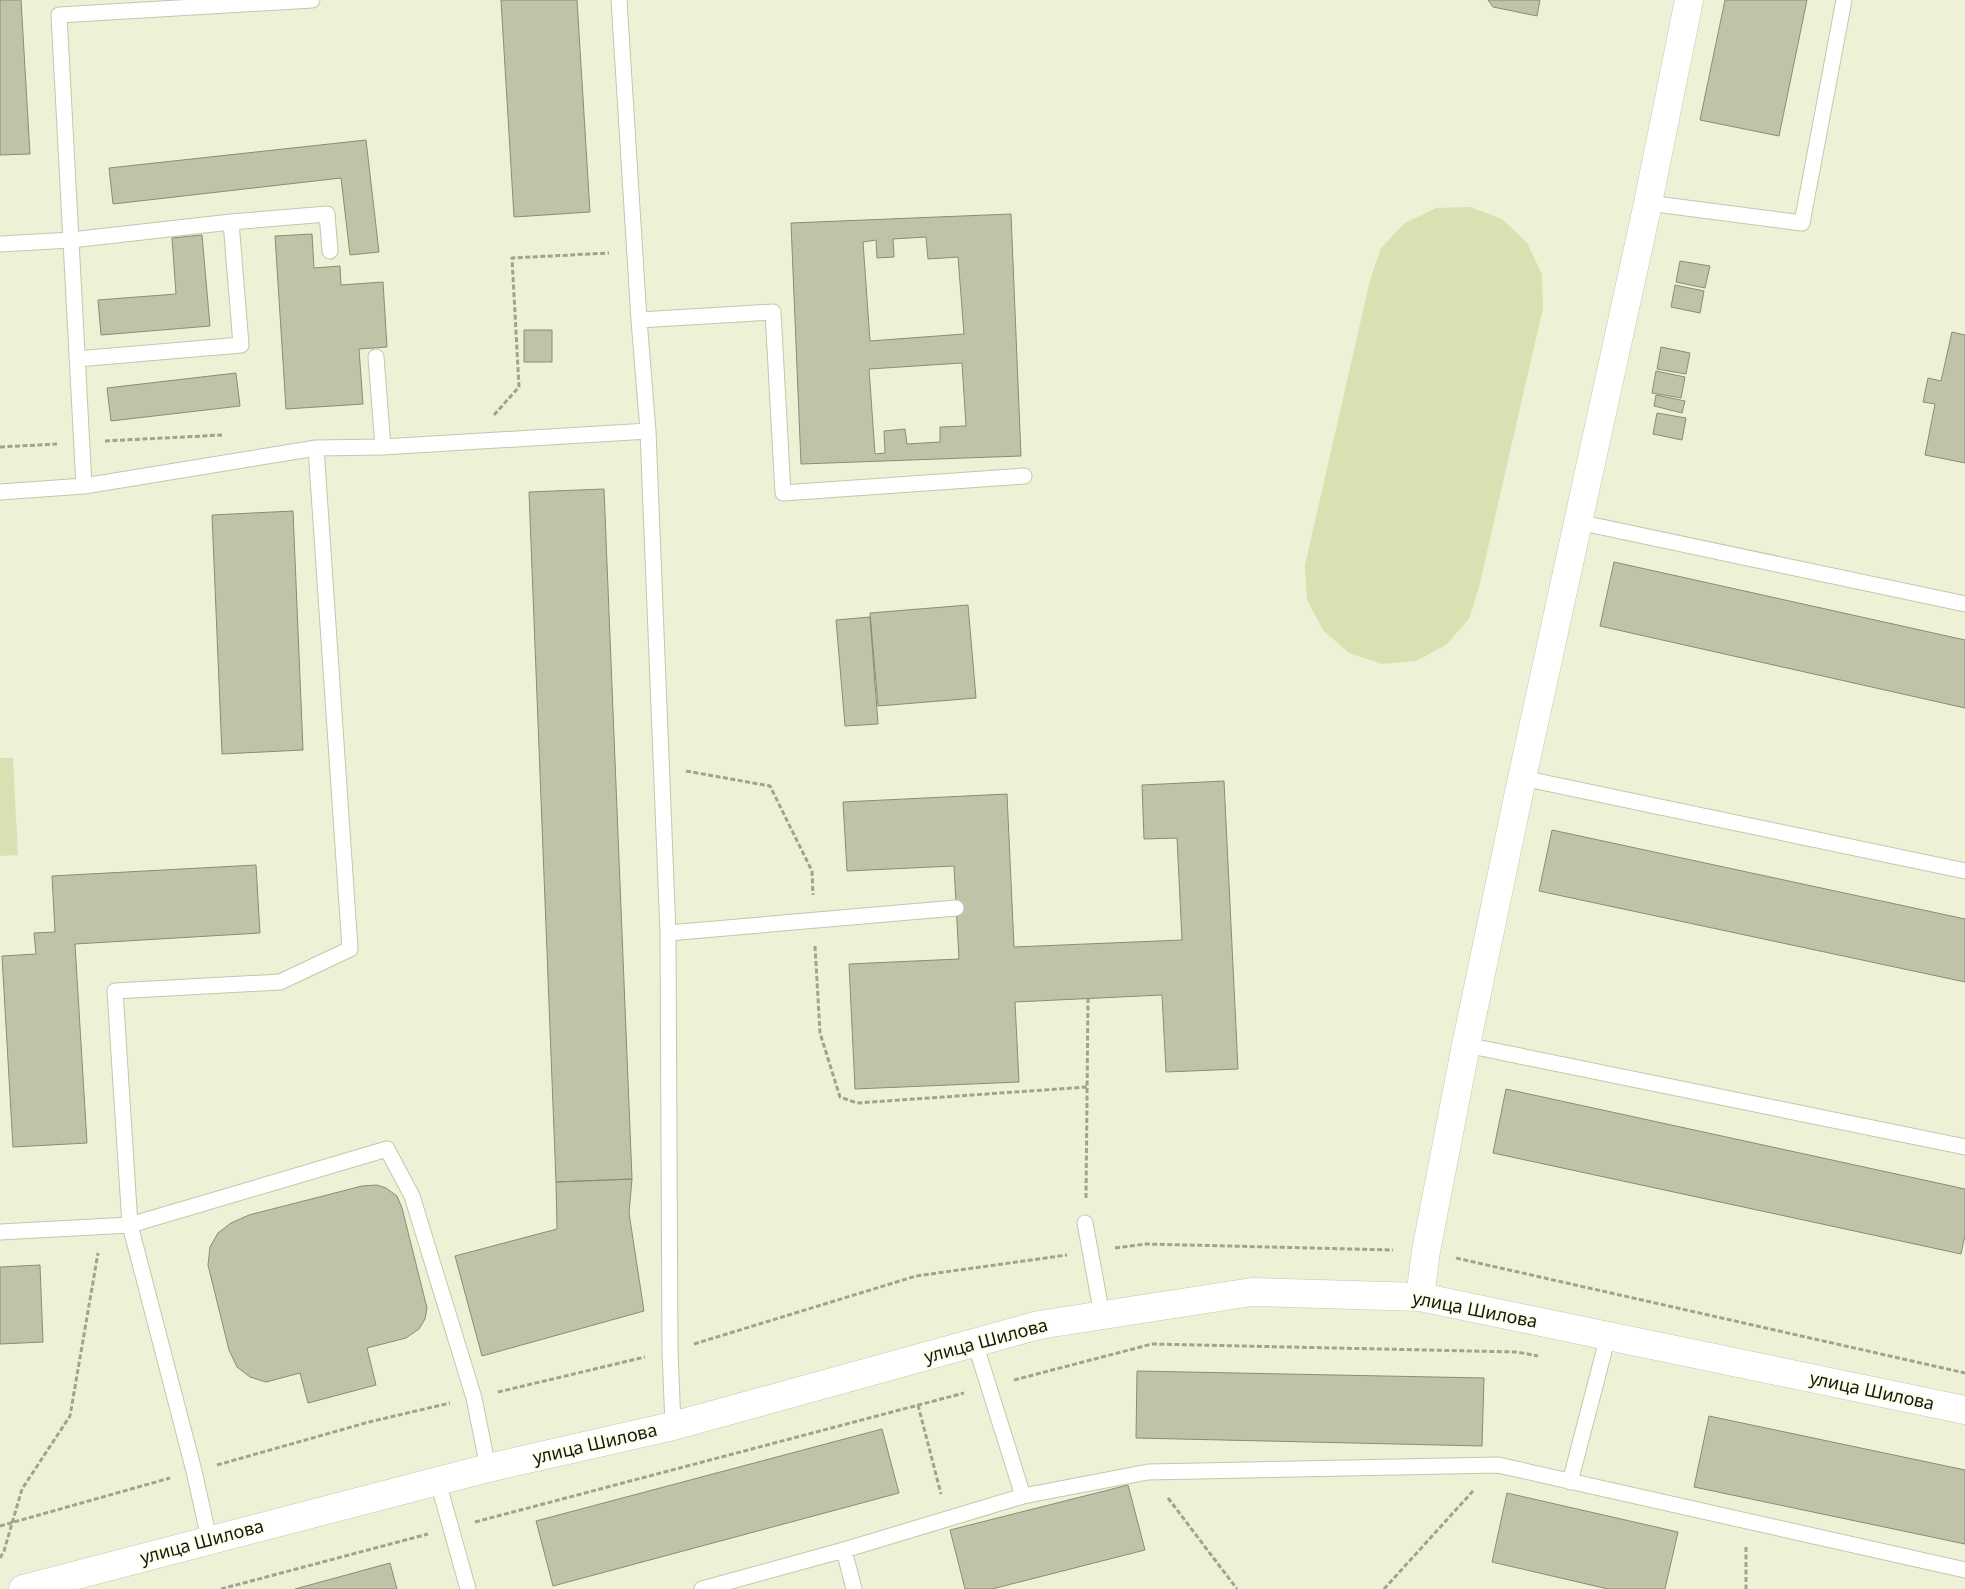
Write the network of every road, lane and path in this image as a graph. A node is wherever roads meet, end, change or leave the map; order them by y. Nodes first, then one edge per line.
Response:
1 (312, 0) edge
2 (619, 0) edge
3 (1688, 0) edge
4 (1844, 0) edge
5 (1648, 203) junction
6 (231, 222) junction
7 (71, 240) junction
8 (0, 244) edge
9 (330, 252) dead end
10 (639, 320) junction
11 (376, 357) dead end
12 (77, 359) junction
13 (648, 431) junction
14 (384, 447) junction
15 (316, 448) junction
16 (1024, 476) dead end
17 (84, 486) junction
18 (0, 492) edge
19 (1578, 522) junction
20 (1965, 604) edge
21 (661, 767) junction
22 (1522, 778) junction
23 (1965, 870) edge
24 (956, 908) dead end
25 (814, 919) junction
26 (668, 933) junction
27 (1088, 999) dead end
28 (1466, 1045) junction
29 (1087, 1087) junction
30 (1965, 1147) edge
31 (1086, 1223) joint
32 (130, 1225) junction
33 (0, 1232) edge
34 (1420, 1297) junction
35 (1102, 1315) junction
36 (1608, 1336) junction
37 (975, 1343) junction
38 (1544, 1358) dead end
39 (988, 1386) junction
40 (918, 1405) junction
41 (1965, 1410) edge
42 (673, 1426) junction
43 (1498, 1465) junction
44 (488, 1468) junction
45 (1148, 1472) junction
46 (438, 1482) junction
47 (1570, 1482) junction
48 (1023, 1496) junction
49 (948, 1519) junction
50 (1746, 1521) junction
51 (451, 1528) junction
52 (209, 1539) junction
53 (844, 1550) junction
54 (0, 1558) edge
55 (1965, 1570) edge
56 (23, 1589) edge
57 (221, 1589) edge
58 (468, 1589) edge
59 (702, 1589) edge
60 (854, 1589) edge
61 (1237, 1589) edge
62 (1384, 1589) edge
63 (1746, 1589) edge

1 - 7 lane
2 - 10 lane
3 - 5 street
4 - 5 lane
5 - 19 street
6 - 7 lane
6 - 9 lane
6 - 12 lane
7 - 8 lane
7 - 12 lane
10 - 13 lane
10 - 16 lane
11 - 14 lane
12 - 17 lane
13 - 14 lane
13 - 21 lane
14 - 15 lane
15 - 17 lane
15 - 32 lane
17 - 18 lane
19 - 20 lane
19 - 22 street
21 - 25 path
21 - 26 lane
22 - 23 lane
22 - 28 street
24 - 25 lane
25 - 26 lane
25 - 29 path
26 - 42 lane
27 - 29 path
28 - 30 lane
28 - 34 street
29 - 31 path
31 - 35 lane
32 - 33 lane
32 - 44 lane
32 - 52 lane
32 - 54 path
34 - 35 street, улица Шилова
34 - 36 street, улица Шилова
35 - 37 street, улица Шилова
36 - 41 street, улица Шилова
36 - 47 lane
37 - 39 lane
37 - 42 street, улица Шилова
38 - 39 path
39 - 40 path
39 - 48 lane
40 - 49 path
40 - 51 path
42 - 44 street, улица Шилова
43 - 45 lane
43 - 47 lane
43 - 62 path
44 - 46 street, улица Шилова
45 - 48 lane
45 - 61 path
46 - 51 lane
46 - 52 street, улица Шилова
47 - 50 lane
48 - 49 lane
49 - 53 lane
50 - 55 lane
50 - 63 path
51 - 57 path
51 - 58 lane
52 - 56 street, улица Шилова
53 - 59 lane
53 - 60 lane

